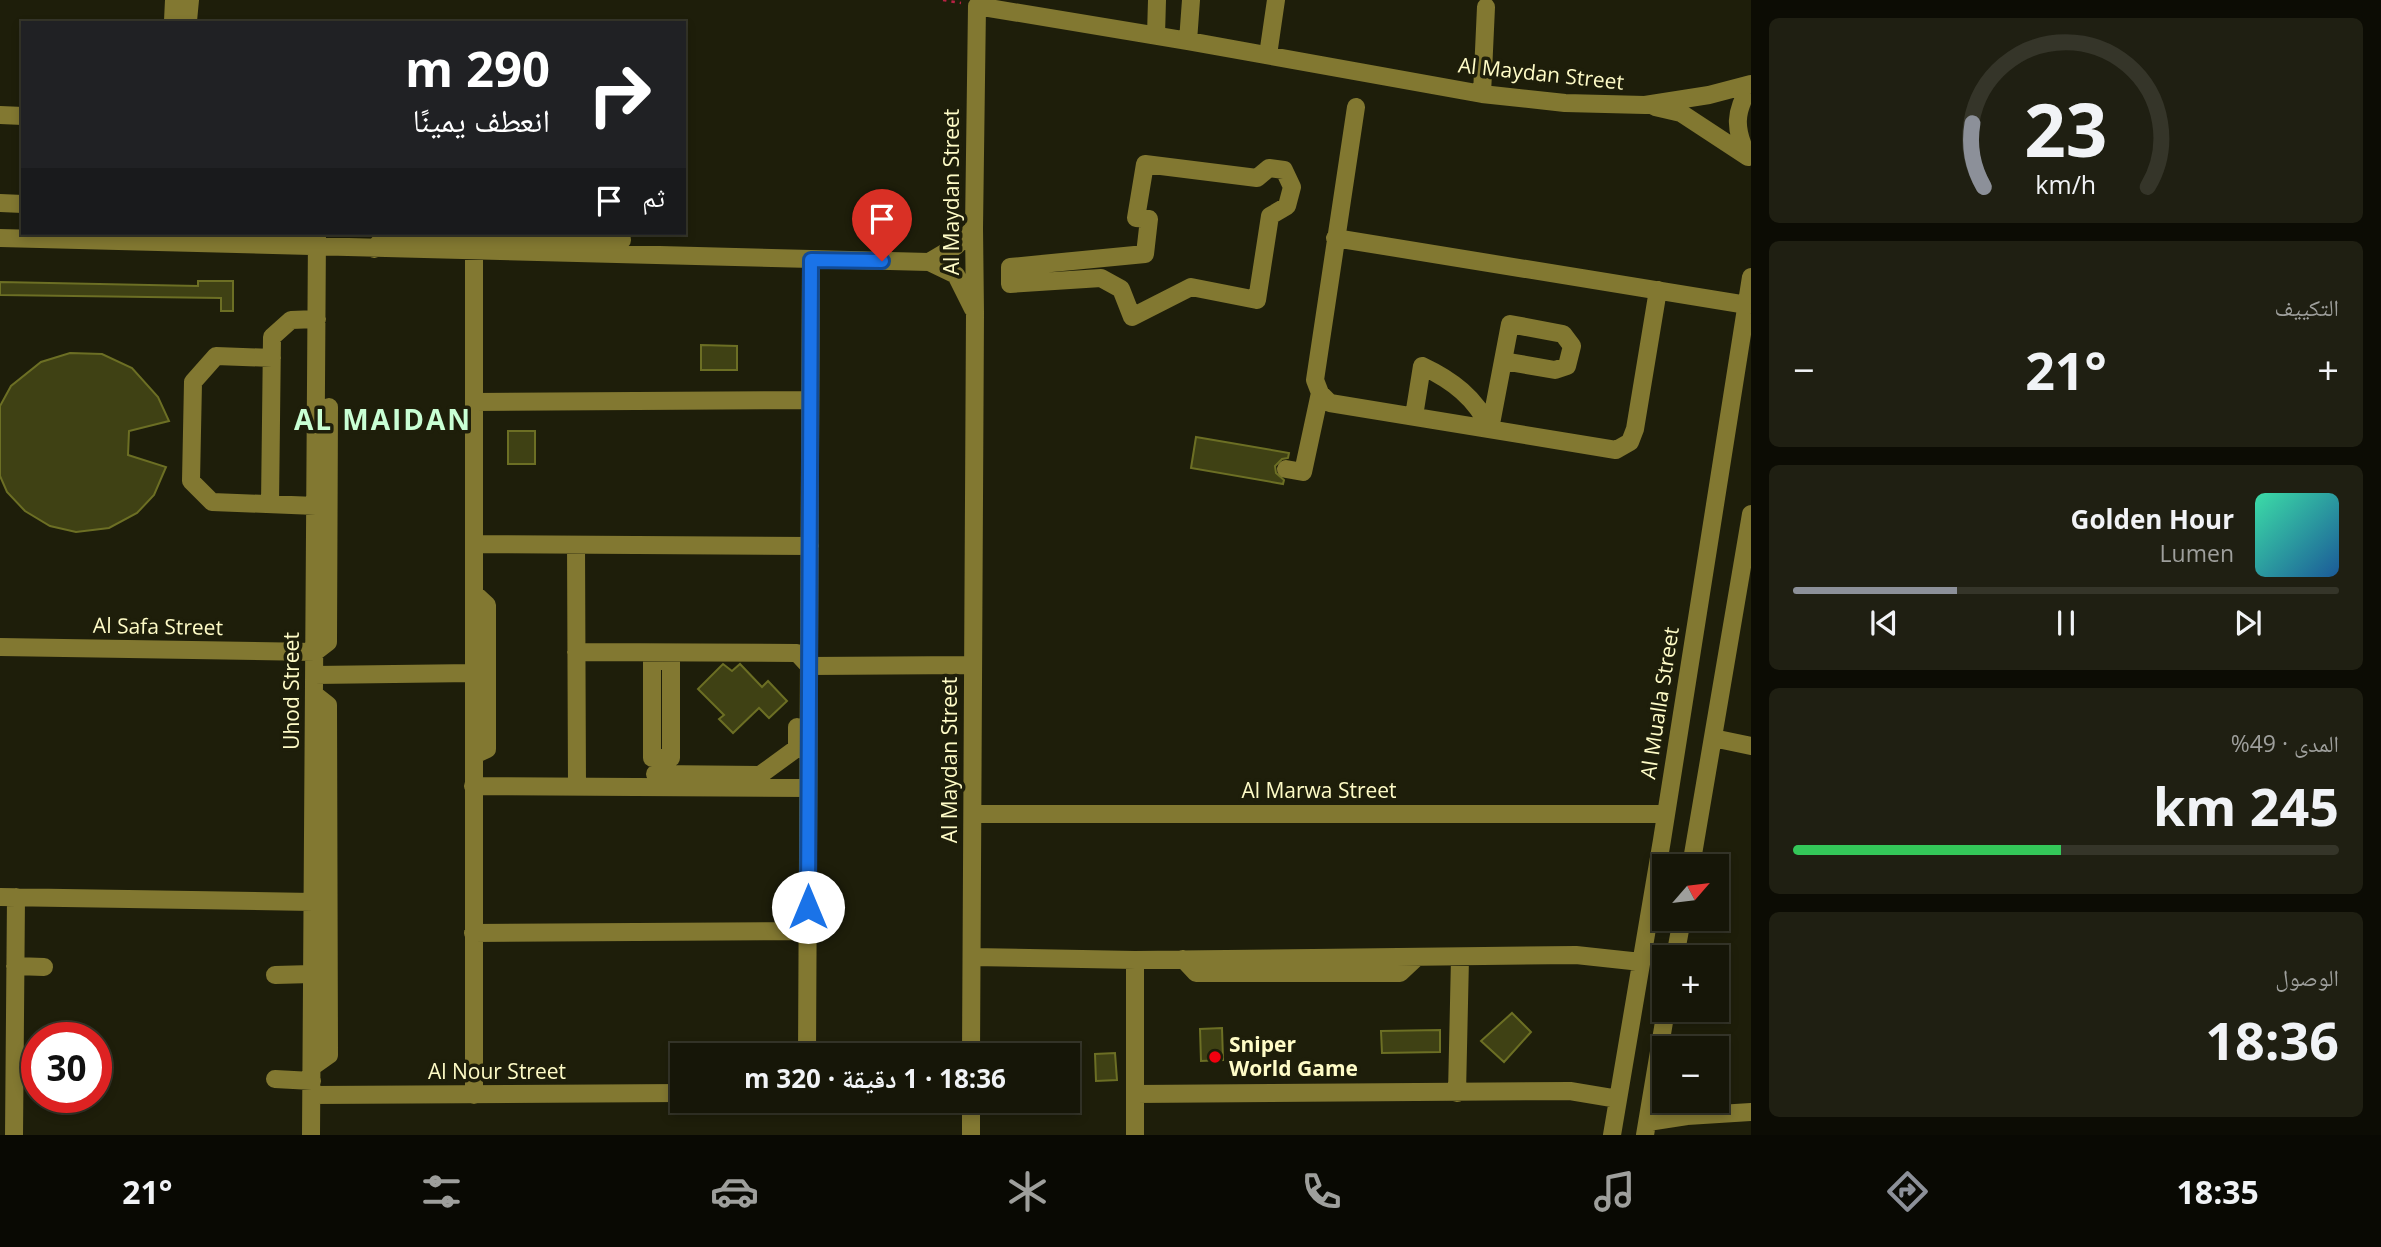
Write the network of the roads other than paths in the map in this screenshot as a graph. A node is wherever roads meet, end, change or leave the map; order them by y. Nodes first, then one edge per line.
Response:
1 (174, 0) edge
2 (190, 0) edge
3 (1157, 0) edge
4 (1191, 0) edge
5 (1276, 0) edge
6 (1486, 7) dead end
7 (1156, 36) junction
8 (1188, 41) junction
9 (1268, 55) junction
10 (1751, 85) edge
11 (1482, 94) junction
12 (1645, 105) junction
13 (1356, 107) dead end
14 (0, 115) edge
15 (21, 116) edge
16 (1749, 158) edge
17 (1144, 164) joint
18 (0, 203) edge
19 (21, 204) edge
20 (974, 228) junction
21 (0, 238) edge
22 (1335, 238) junction
23 (317, 240) edge
24 (622, 242) edge
25 (374, 249) junction
26 (474, 250) junction
27 (811, 260) junction
28 (929, 262) junction
29 (1751, 278) edge
30 (317, 282) junction
31 (1658, 290) junction
32 (1747, 305) junction
33 (975, 313) junction
34 (317, 320) junction
35 (272, 358) junction
36 (1503, 361) dead end
37 (1320, 394) junction
38 (810, 400) junction
39 (474, 402) junction
40 (1414, 416) junction
41 (1490, 429) junction
42 (1286, 468) dead end
43 (270, 504) junction
44 (316, 506) junction
45 (1751, 514) edge
46 (475, 544) junction
47 (576, 545) junction
48 (810, 545) junction
49 (474, 593) junction
50 (0, 647) edge
51 (315, 652) junction
52 (576, 652) junction
53 (803, 659) junction
54 (972, 665) junction
55 (474, 673) junction
56 (314, 675) junction
57 (314, 694) junction
58 (1713, 738) junction
59 (1751, 746) edge
60 (474, 755) junction
61 (655, 773) junction
62 (473, 786) junction
63 (577, 786) junction
64 (808, 788) junction
65 (973, 814) junction
66 (1665, 814) junction
67 (1693, 854) edge
68 (8, 897) edge
69 (313, 902) junction
70 (807, 931) junction
71 (473, 933) junction
72 (972, 957) junction
73 (1460, 958) junction
74 (1135, 960) junction
75 (1641, 962) junction
76 (15, 966) junction
77 (44, 967) dead end
78 (312, 974) junction
79 (275, 975) dead end
80 (1664, 1022) edge
81 (807, 1043) edge
82 (971, 1043) edge
83 (15, 1074) junction
84 (21, 1074) edge
85 (275, 1079) dead end
86 (312, 1081) junction
87 (670, 1093) edge
88 (1457, 1093) junction
89 (1135, 1094) junction
90 (474, 1095) junction
91 (1618, 1099) junction
92 (1751, 1100) edge
93 (1751, 1112) edge
94 (971, 1113) edge
95 (1702, 1115) junction
96 (1647, 1128) edge
97 (15, 1135) edge
98 (311, 1135) edge
99 (971, 1135) edge
100 (1135, 1135) edge
101 (1612, 1135) edge

1 - 2 street
3 - 7 street
4 - 8 street
5 - 9 street
6 - 11 street
7 - 8 street, Al Maydan Street
7 - 20 street, Al Maydan Street
8 - 9 street, Al Maydan Street
9 - 11 street, Al Maydan Street
10 - 12 street, Al Maydan Street
10 - 16 street
11 - 12 street, Al Maydan Street
12 - 16 street, Al Maydan Street
13 - 22 street
14 - 15 street
17 - 17 street
18 - 19 street
20 - 28 street
20 - 33 street, Al Maydan Street
21 - 23 street
22 - 31 street
22 - 37 street
23 - 25 street
23 - 30 street, Uhod Street
24 - 25 street
24 - 26 street
24 - 27 street
25 - 26 street
26 - 39 street
27 - 28 street
27 - 38 street
28 - 33 street
29 - 32 street, Al Mualla Street
30 - 34 street, Uhod Street
30 - 51 street
31 - 32 street
31 - 41 street
32 - 66 street, Al Mualla Street
33 - 54 street, Al Maydan Street
34 - 35 street
34 - 44 street, Uhod Street
35 - 43 street
35 - 43 street
36 - 41 street
37 - 40 street
37 - 42 street
38 - 39 street
38 - 48 street
39 - 46 street
40 - 41 street
40 - 41 street
43 - 44 street
44 - 51 street, Uhod Street
45 - 58 street
46 - 47 street
46 - 49 street
47 - 48 street
47 - 52 street
48 - 53 street
49 - 55 street
49 - 60 street
50 - 51 street, Al Safa Street
51 - 56 street, Uhod Street
52 - 53 street
52 - 63 street
53 - 54 street
53 - 61 street
53 - 64 street
54 - 65 street, Al Maydan Street
55 - 56 street
55 - 60 street
56 - 57 street, Uhod Street
57 - 69 street, Uhod Street
57 - 86 street
58 - 59 street
58 - 67 street
60 - 62 street
61 - 61 street
61 - 63 street
61 - 64 street
62 - 63 street
62 - 71 street
64 - 70 street
65 - 66 street, Al Marwa Street
65 - 72 street, Al Maydan Street
66 - 75 street, Al Mualla Street
68 - 69 street
68 - 76 street
69 - 78 street, Uhod Street
70 - 71 street
70 - 81 street
71 - 90 street
72 - 74 street
72 - 82 street, Al Maydan Street
73 - 74 street
73 - 75 street
73 - 88 street
74 - 89 street
75 - 91 street, Al Mualla Street
76 - 77 street
76 - 83 street
78 - 79 street
78 - 86 street, Uhod Street
80 - 96 street
83 - 84 street
83 - 97 street
85 - 86 street, Al Nour Street
86 - 90 street, Al Nour Street
86 - 98 street, Uhod Street
87 - 90 street, Al Nour Street
88 - 89 street
88 - 91 street
89 - 100 street
91 - 101 street, Al Mualla Street
92 - 95 street
93 - 95 street
94 - 99 street
95 - 96 street

